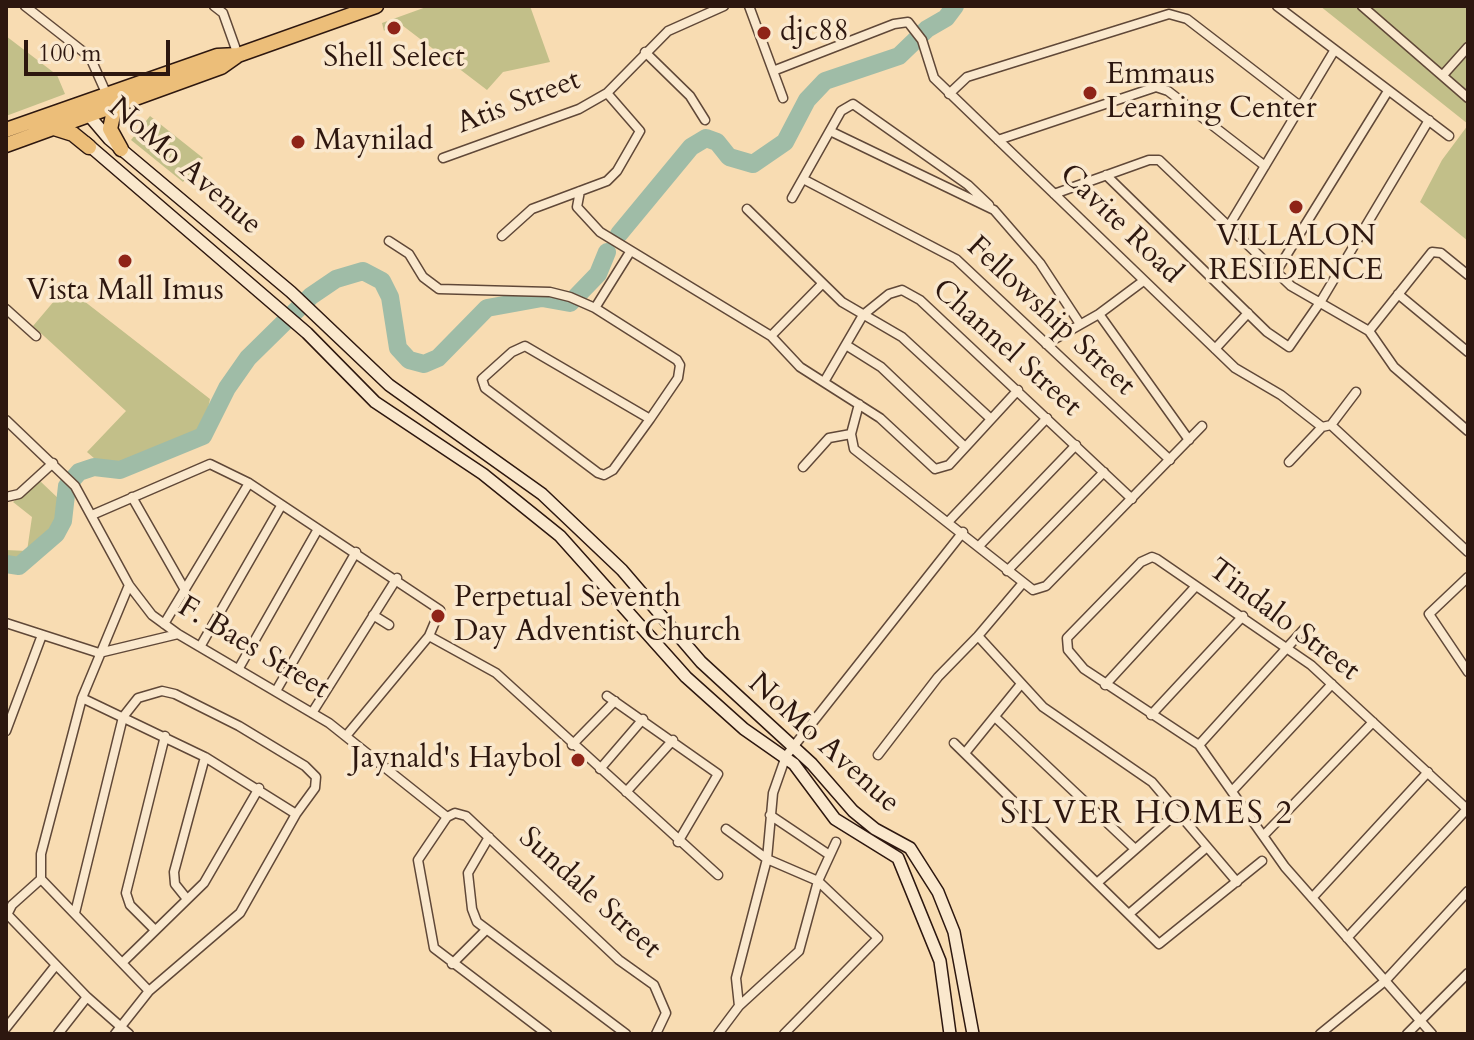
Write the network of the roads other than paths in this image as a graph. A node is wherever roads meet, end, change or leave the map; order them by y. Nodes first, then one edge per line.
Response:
1 (25, 6) edge
2 (214, 6) edge
3 (376, 6) edge
4 (724, 6) edge
5 (1143, 6) edge
6 (1277, 6) edge
7 (1362, 6) edge
8 (748, 7) edge
9 (1147, 18) junction
10 (1468, 47) edge
11 (1334, 51) junction
12 (645, 52) junction
13 (238, 55) junction
14 (773, 71) junction
15 (1443, 75) junction
16 (1388, 91) junction
17 (607, 93) junction
18 (949, 94) junction
19 (783, 98) dead end
20 (1468, 98) edge
21 (111, 103) junction
22 (76, 106) junction
23 (1300, 106) junction
24 (90, 115) junction
25 (705, 120) dead end
26 (1429, 120) junction
27 (71, 122) junction
28 (54, 128) junction
29 (6, 130) edge
30 (830, 131) junction
31 (1449, 136) dead end
32 (998, 140) junction
33 (6, 145) edge
34 (89, 147) junction
35 (121, 149) junction
36 (443, 158) dead end
37 (1265, 166) junction
38 (1106, 175) junction
39 (803, 179) junction
40 (580, 191) junction
41 (1054, 194) junction
42 (792, 198) dead end
43 (747, 209) dead end
44 (994, 210) junction
45 (1230, 224) junction
46 (502, 236) dead end
47 (389, 241) dead end
48 (630, 252) junction
49 (1276, 272) junction
50 (1468, 275) edge
51 (1142, 282) junction
52 (822, 284) junction
53 (1398, 294) junction
54 (1321, 301) junction
55 (592, 308) junction
56 (6, 309) edge
57 (1248, 313) junction
58 (1099, 314) junction
59 (863, 315) junction
60 (1080, 324) junction
61 (1369, 331) junction
62 (36, 336) dead end
63 (771, 336) junction
64 (1046, 344) junction
65 (846, 345) junction
66 (1215, 349) junction
67 (1468, 352) edge
68 (824, 382) junction
69 (1018, 390) junction
70 (1356, 392) dead end
71 (859, 404) junction
72 (1047, 418) junction
73 (650, 419) junction
74 (991, 419) junction
75 (7, 422) edge
76 (1202, 426) dead end
77 (1326, 426) junction
78 (1468, 431) edge
79 (851, 434) junction
80 (1189, 440) junction
81 (1076, 445) junction
82 (965, 447) junction
83 (1170, 460) junction
84 (1289, 462) dead end
85 (53, 463) junction
86 (803, 467) dead end
87 (1104, 472) junction
88 (249, 483) junction
89 (6, 497) edge
90 (132, 497) junction
91 (1132, 499) junction
92 (281, 506) junction
93 (92, 515) junction
94 (949, 521) junction
95 (318, 529) junction
96 (963, 532) junction
97 (979, 546) junction
98 (356, 552) junction
99 (1468, 552) edge
100 (1007, 571) junction
101 (1468, 577) edge
102 (397, 578) junction
103 (1022, 584) junction
104 (129, 585) junction
105 (1196, 586) junction
106 (185, 590) junction
107 (373, 615) junction
108 (1243, 616) junction
109 (6, 623) edge
110 (164, 624) junction
111 (389, 625) dead end
112 (1304, 629) dead end
113 (178, 634) junction
114 (42, 635) junction
115 (429, 636) junction
116 (978, 636) junction
117 (200, 647) junction
118 (1289, 648) junction
119 (99, 653) junction
120 (239, 668) junction
121 (1468, 672) edge
122 (1021, 684) junction
123 (1332, 684) junction
124 (1105, 685) junction
125 (276, 691) junction
126 (82, 698) junction
127 (312, 713) junction
128 (1151, 715) junction
129 (123, 717) junction
130 (995, 717) junction
131 (643, 719) junction
132 (1373, 722) junction
133 (6, 731) edge
134 (165, 736) junction
135 (346, 736) junction
136 (673, 740) junction
137 (954, 743) dead end
138 (572, 745) junction
139 (1199, 745) junction
140 (790, 751) junction
141 (965, 753) junction
142 (878, 755) dead end
143 (205, 757) junction
144 (600, 769) junction
145 (1428, 772) junction
146 (259, 788) junction
147 (1234, 789) junction
148 (626, 792) junction
149 (1467, 809) edge
150 (1179, 811) junction
151 (296, 814) junction
152 (770, 815) junction
153 (447, 817) junction
154 (726, 829) dead end
155 (1265, 834) junction
156 (489, 837) junction
157 (678, 842) junction
158 (836, 842) dead end
159 (1207, 847) junction
160 (1135, 849) junction
161 (828, 854) junction
162 (767, 859) junction
163 (1262, 861) dead end
164 (718, 875) dead end
165 (41, 879) junction
166 (818, 881) junction
167 (1237, 882) junction
168 (1097, 883) junction
169 (1468, 891) edge
170 (1312, 898) junction
171 (187, 899) junction
172 (75, 913) junction
173 (1129, 914) junction
174 (7, 915) edge
175 (154, 929) junction
176 (485, 931) junction
177 (1347, 938) junction
178 (122, 963) junction
179 (452, 964) junction
180 (56, 965) junction
181 (1468, 973) edge
182 (1385, 981) junction
183 (149, 991) junction
184 (87, 997) junction
185 (739, 1006) junction
186 (1421, 1022) junction
187 (6, 1028) edge
188 (117, 1031) edge
189 (58, 1034) edge
190 (129, 1034) edge
191 (547, 1034) edge
192 (626, 1034) edge
193 (656, 1034) edge
194 (718, 1034) edge
195 (784, 1034) edge
196 (950, 1034) edge
197 (973, 1034) edge
198 (1320, 1034) edge
199 (1407, 1034) edge
200 (1432, 1034) edge

1 - 21 street
2 - 13 street
3 - 13 highway
4 - 12 street, Atis Street
5 - 9 street
6 - 11 street
7 - 15 street
8 - 14 street
9 - 18 street
9 - 23 street
10 - 15 street
11 - 16 street
11 - 23 street
12 - 17 street, Atis Street
12 - 25 street
13 - 21 highway
14 - 18 street, Cavite Road
14 - 19 street
15 - 20 street
16 - 26 street
16 - 49 street
17 - 36 street, Atis Street
17 - 40 street
18 - 32 street, Cavite Road
21 - 22 highway
21 - 24 highway
21 - 35 highway
22 - 24 main road, NoMo Avenue
22 - 27 main road, NoMo Avenue
22 - 29 highway
23 - 37 street
24 - 27 highway
24 - 35 main road, NoMo Avenue
26 - 31 street
26 - 54 street
27 - 28 highway
27 - 34 main road, NoMo Avenue
28 - 33 highway
28 - 34 highway
30 - 39 street
30 - 44 street
30 - 44 street
32 - 37 street
32 - 41 street, Cavite Road
34 - 140 main road, NoMo Avenue
35 - 140 main road, NoMo Avenue
37 - 45 street
38 - 41 street
38 - 45 street
38 - 57 street
39 - 42 street
39 - 64 street, Fellowship Street
40 - 46 street
40 - 48 street
41 - 51 street, Cavite Road
43 - 52 street
44 - 60 street
45 - 49 street
47 - 55 street
48 - 55 street
48 - 63 street
49 - 54 street
50 - 53 street
51 - 58 street
51 - 66 street, Cavite Road
52 - 59 street
52 - 63 street
53 - 61 street
53 - 67 street
54 - 57 street
54 - 61 street
55 - 73 street
56 - 62 street
57 - 66 street
58 - 60 street
58 - 80 street
59 - 65 street, Channel Street
59 - 69 street, Channel Street
59 - 74 street
60 - 64 street
61 - 78 street
63 - 68 street
64 - 83 street, Fellowship Street
65 - 68 street, Channel Street
65 - 82 street
66 - 77 street, Cavite Road
68 - 71 street
69 - 72 street, Channel Street
69 - 74 street
70 - 77 street
71 - 79 street
71 - 82 street
72 - 81 street, Channel Street
72 - 94 street
73 - 73 street
74 - 82 street
75 - 85 street, F. Baes Street
76 - 80 street
77 - 84 street
77 - 99 street, Cavite Road
79 - 86 street
79 - 94 street
80 - 83 street
81 - 87 street, Channel Street
81 - 97 street
83 - 91 street
85 - 89 street
85 - 93 street, F. Baes Street
87 - 91 street, Channel Street
87 - 100 street
88 - 90 street
88 - 92 street
88 - 106 street
90 - 93 street
90 - 106 street
91 - 103 street
92 - 95 street
92 - 117 street
93 - 104 street, F. Baes Street
94 - 96 street
95 - 98 street
95 - 120 street
96 - 97 street
96 - 140 street
97 - 100 street
98 - 102 street
98 - 125 street
100 - 103 street
101 - 121 street
102 - 107 street
102 - 115 street
103 - 116 street
104 - 110 street, F. Baes Street
104 - 119 street
105 - 108 street, Tindalo Street
105 - 124 street
105 - 124 street, Tindalo Street
106 - 110 street
107 - 111 street
107 - 127 street
108 - 118 street, Tindalo Street
108 - 128 street
109 - 114 street
110 - 113 street, F. Baes Street
112 - 118 street
113 - 117 street, F. Baes Street
113 - 119 street
114 - 119 street
114 - 133 street
115 - 135 street
115 - 138 street
116 - 122 street
116 - 142 street
117 - 120 street, F. Baes Street
118 - 123 street, Tindalo Street
118 - 139 street
119 - 126 street
120 - 125 street, F. Baes Street
122 - 130 street
122 - 150 street
123 - 132 street, Tindalo Street
123 - 147 street
124 - 128 street
125 - 127 street, F. Baes Street
126 - 129 street
126 - 165 street
127 - 135 street, F. Baes Street
128 - 139 street
129 - 134 street
129 - 151 street
129 - 172 street
130 - 141 street
130 - 160 street
131 - 136 street
131 - 138 street
131 - 144 street
132 - 145 street, Tindalo Street
132 - 155 street
134 - 143 street
134 - 175 street
135 - 153 street, F. Baes Street
136 - 148 street
136 - 157 street
137 - 141 street
138 - 144 street
139 - 147 street
140 - 152 street
140 - 196 main road, NoMo Avenue
140 - 197 main road, NoMo Avenue
141 - 168 street
143 - 146 street
143 - 171 street
144 - 148 street
145 - 149 street, Tindalo Street
145 - 170 street
146 - 151 street
146 - 171 street
147 - 155 street
148 - 157 street
149 - 177 street
150 - 159 street
150 - 160 street
151 - 183 street
152 - 161 street
152 - 162 street
153 - 156 street, Sundale Street
153 - 179 street
154 - 162 street
155 - 170 street
156 - 176 street
156 - 193 street, Sundale Street
157 - 164 street
158 - 161 street
159 - 167 street
159 - 173 street
160 - 168 street
161 - 166 street
162 - 166 street
162 - 185 street
163 - 167 street
165 - 172 street
165 - 174 street
166 - 185 street
166 - 195 street
167 - 173 street
168 - 173 street
169 - 182 street
170 - 177 street
171 - 175 street
172 - 178 street
174 - 180 street
175 - 178 street
176 - 179 street
176 - 192 street
177 - 182 street
178 - 183 street
179 - 191 street
180 - 184 street
180 - 187 street
181 - 186 street
182 - 186 street
182 - 198 street
183 - 188 street
184 - 188 street
184 - 189 street
185 - 194 street
186 - 199 street
186 - 200 street
188 - 190 street

